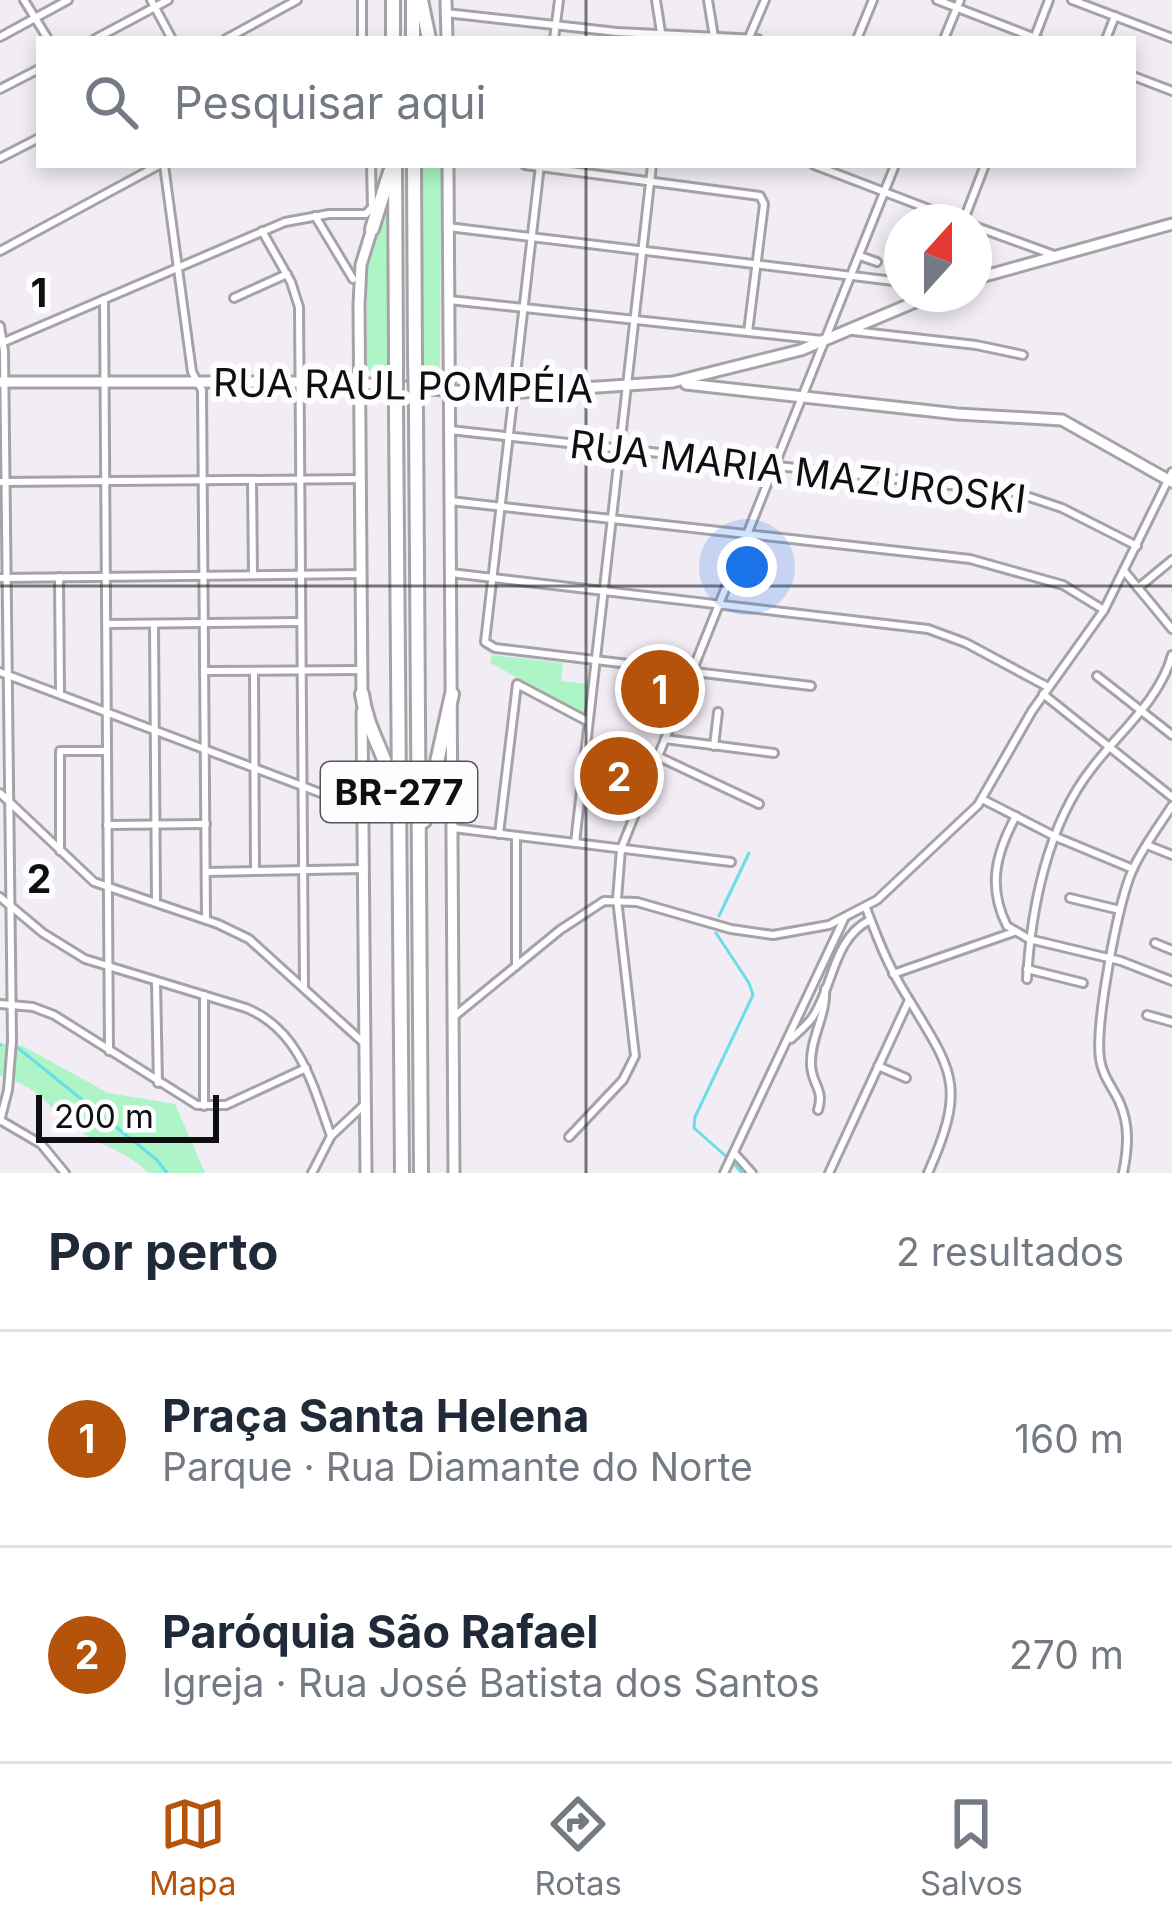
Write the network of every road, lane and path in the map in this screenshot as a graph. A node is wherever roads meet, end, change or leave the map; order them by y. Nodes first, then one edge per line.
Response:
1 (24, 0) edge
2 (68, 0) edge
3 (168, 0) edge
4 (297, 0) edge
5 (362, 0) edge
6 (393, 0) edge
7 (417, 0) edge
8 (446, 0) edge
9 (559, 0) edge
10 (656, 0) edge
11 (708, 0) edge
12 (765, 0) edge
13 (873, 0) edge
14 (937, 0) edge
15 (1049, 0) edge
16 (1072, 0) edge
17 (153, 3) edge
18 (958, 4) edge
19 (446, 13) junction
20 (1114, 16) junction
21 (34, 18) junction
22 (556, 25) junction
23 (47, 36) edge
24 (100, 36) edge
25 (170, 36) edge
26 (231, 36) edge
27 (362, 36) edge
28 (393, 36) edge
29 (413, 36) edge
30 (428, 36) edge
31 (447, 36) edge
32 (554, 36) edge
33 (653, 36) edge
34 (662, 36) edge
35 (714, 36) edge
36 (753, 36) edge
37 (858, 36) edge
38 (945, 36) edge
39 (1029, 36) edge
40 (1037, 36) edge
41 (1107, 36) edge
42 (0, 37) edge
43 (1172, 38) edge
44 (36, 71) edge
45 (1136, 77) edge
46 (0, 89) edge
47 (1172, 91) edge
48 (36, 140) edge
49 (0, 158) edge
50 (156, 168) edge
51 (162, 168) edge
52 (370, 168) edge
53 (392, 168) edge
54 (393, 168) edge
55 (414, 168) edge
56 (448, 168) edge
57 (539, 168) edge
58 (554, 168) edge
59 (652, 168) edge
60 (822, 168) edge
61 (894, 168) edge
62 (984, 168) edge
63 (650, 181) junction
64 (885, 192) junction
65 (916, 204) edge
66 (970, 204) edge
67 (315, 216) junction
68 (1172, 224) edge
69 (448, 227) junction
70 (372, 229) joint
71 (262, 231) junction
72 (992, 233) edge
73 (531, 237) junction
74 (1023, 245) junction
75 (642, 250) junction
76 (0, 251) edge
77 (860, 256) junction
78 (1054, 256) junction
79 (877, 262) dead end
80 (1031, 262) junction
81 (757, 264) junction
82 (179, 267) junction
83 (992, 273) edge
84 (287, 274) junction
85 (852, 275) junction
86 (352, 279) dead end
87 (884, 279) edge
88 (235, 298) dead end
89 (104, 299) junction
90 (448, 300) junction
91 (523, 308) junction
92 (893, 312) edge
93 (634, 320) junction
94 (0, 326) edge
95 (849, 331) junction
96 (748, 332) junction
97 (827, 340) junction
98 (4, 343) junction
99 (812, 346) junction
100 (1023, 356) dead end
101 (815, 366) junction
102 (709, 379) junction
103 (2, 382) edge
104 (104, 382) junction
105 (198, 382) junction
106 (299, 382) junction
107 (360, 383) junction
108 (627, 386) junction
109 (449, 390) junction
110 (513, 393) junction
111 (802, 397) junction
112 (449, 430) junction
113 (508, 436) junction
114 (620, 448) junction
115 (775, 465) junction
116 (360, 478) junction
117 (1171, 478) edge
118 (300, 479) junction
119 (203, 480) junction
120 (252, 480) junction
121 (105, 481) junction
122 (3, 482) edge
123 (450, 501) junction
124 (500, 506) junction
125 (612, 519) junction
126 (3, 530) edge
127 (748, 534) junction
128 (1137, 546) junction
129 (1172, 560) edge
130 (451, 572) junction
131 (1125, 572) junction
132 (361, 574) junction
133 (253, 575) junction
134 (301, 575) junction
135 (204, 576) junction
136 (106, 577) junction
137 (491, 577) junction
138 (3, 578) edge
139 (59, 578) junction
140 (1138, 588) junction
141 (604, 590) junction
142 (720, 604) junction
143 (1104, 610) junction
144 (301, 622) junction
145 (204, 623) junction
146 (106, 624) junction
147 (154, 624) junction
148 (1172, 628) edge
149 (1172, 655) edge
150 (596, 660) junction
151 (302, 670) junction
152 (362, 670) junction
153 (205, 671) junction
154 (254, 671) junction
155 (692, 672) junction
156 (4, 674) edge
157 (1097, 676) dead end
158 (811, 686) dead end
159 (1046, 691) junction
160 (362, 694) junction
161 (452, 694) junction
162 (60, 695) junction
163 (1141, 711) junction
164 (106, 712) junction
165 (718, 712) dead end
166 (589, 722) junction
167 (156, 731) junction
168 (1172, 735) edge
169 (665, 740) junction
170 (714, 746) junction
171 (1109, 747) junction
172 (205, 750) junction
173 (107, 751) junction
174 (774, 753) dead end
175 (658, 757) junction
176 (255, 769) junction
177 (302, 787) junction
178 (0, 793) edge
179 (1172, 796) edge
180 (982, 799) junction
181 (9, 802) junction
182 (759, 804) dead end
183 (1172, 806) edge
184 (363, 809) junction
185 (1016, 816) junction
186 (156, 824) junction
187 (206, 824) junction
188 (107, 825) junction
189 (453, 828) junction
190 (400, 830) junction
191 (499, 834) junction
192 (516, 836) junction
193 (1056, 837) junction
194 (575, 843) junction
195 (1147, 845) junction
196 (621, 849) junction
197 (61, 851) junction
198 (419, 852) junction
199 (1172, 855) edge
200 (731, 862) dead end
201 (363, 869) junction
202 (1133, 869) junction
203 (303, 870) junction
204 (206, 872) junction
205 (256, 872) junction
206 (108, 888) junction
207 (0, 897) edge
208 (1070, 898) dead end
209 (616, 899) junction
210 (628, 901) junction
211 (156, 904) junction
212 (10, 905) junction
213 (866, 908) junction
214 (1120, 910) junction
215 (844, 919) junction
216 (206, 920) junction
217 (870, 920) junction
218 (622, 926) junction
219 (1014, 932) junction
220 (1029, 940) junction
221 (1155, 944) dead end
222 (1172, 950) edge
223 (1111, 958) junction
224 (516, 966) junction
225 (108, 968) junction
226 (1028, 969) junction
227 (893, 974) junction
228 (1027, 979) dead end
229 (1172, 981) edge
230 (156, 982) junction
231 (1083, 983) dead end
232 (825, 986) junction
233 (304, 988) junction
234 (204, 995) junction
235 (909, 1000) junction
236 (0, 1004) edge
237 (11, 1004) junction
238 (1147, 1016) dead end
239 (453, 1018) junction
240 (1172, 1022) edge
241 (788, 1042) junction
242 (364, 1044) junction
243 (109, 1051) junction
244 (878, 1066) junction
245 (306, 1068) junction
246 (906, 1078) dead end
247 (158, 1083) junction
248 (365, 1104) junction
249 (204, 1107) junction
250 (818, 1110) dead end
251 (0, 1121) edge
252 (331, 1136) junction
253 (569, 1137) dead end
254 (736, 1154) junction
255 (65, 1173) edge
256 (312, 1173) edge
257 (366, 1173) edge
258 (402, 1173) edge
259 (422, 1173) edge
260 (454, 1173) edge
261 (724, 1173) edge
262 (752, 1173) edge
263 (830, 1173) edge
264 (928, 1173) edge
265 (1124, 1173) edge

1 - 21 street
2 - 21 street
3 - 17 street
4 - 26 street
5 - 27 street
6 - 28 highway
7 - 29 highway
7 - 30 highway
8 - 19 main road
9 - 22 street
10 - 34 street
11 - 35 street
12 - 36 street
13 - 37 street
14 - 18 street
15 - 40 street
16 - 20 street
17 - 24 street
17 - 25 street
18 - 38 street
18 - 39 street
19 - 22 street
19 - 31 main road
20 - 41 street
20 - 43 street
21 - 23 street
21 - 42 street
22 - 32 street
22 - 33 street
44 - 46 street
45 - 47 street
48 - 49 street
50 - 76 street
51 - 82 street
52 - 67 street
53 - 70 highway
54 - 190 highway, BR-277, bridge
55 - 198 highway, BR-277, bridge
56 - 69 main road
57 - 73 street
58 - 63 street
59 - 63 street
60 - 64 street
61 - 64 street
62 - 66 street
63 - 75 street
63 - 81 street
64 - 65 street
64 - 77 street
67 - 71 street
67 - 86 street
68 - 78 main road
69 - 73 street
69 - 90 main road
70 - 107 main road
71 - 82 street
71 - 84 street
72 - 74 street
73 - 75 street
73 - 91 street
74 - 78 street
74 - 80 street
75 - 81 street
75 - 93 street
77 - 79 street
77 - 85 street
78 - 80 main road
80 - 83 main road
81 - 85 street
81 - 96 street
82 - 89 street
82 - 105 street
84 - 88 street
84 - 106 street
85 - 87 street
85 - 97 street
89 - 98 street
89 - 104 street
90 - 91 street
90 - 109 main road
91 - 93 street
91 - 110 street
92 - 95 main road, RUA RAUL POMPÉIA
93 - 96 street
93 - 108 street
94 - 98 street
95 - 97 main road, RUA RAUL POMPÉIA
95 - 100 street
96 - 97 street
97 - 99 main road, RUA RAUL POMPÉIA
97 - 101 street
98 - 103 street
99 - 101 street
99 - 102 main road, RUA RAUL POMPÉIA
101 - 111 street
102 - 108 main road, RUA RAUL POMPÉIA
102 - 111 main road
103 - 104 main road, RUA RAUL POMPÉIA
103 - 122 street
104 - 105 main road, RUA RAUL POMPÉIA
104 - 121 street
105 - 106 main road, RUA RAUL POMPÉIA
105 - 119 street
106 - 107 main road, RUA RAUL POMPÉIA
106 - 118 street
107 - 109 main road, RUA RAUL POMPÉIA
107 - 116 main road
108 - 110 main road, RUA RAUL POMPÉIA
108 - 114 street
109 - 110 main road, RUA RAUL POMPÉIA
109 - 112 main road
110 - 113 street
111 - 115 street
111 - 117 main road
112 - 113 street, RUA MARIA MAZUROSKI
112 - 123 main road
113 - 114 street, RUA MARIA MAZUROSKI
113 - 124 street
114 - 115 street, RUA MARIA MAZUROSKI
114 - 125 street
115 - 127 street
115 - 128 street, RUA MARIA MAZUROSKI
116 - 118 street
116 - 132 main road
117 - 128 street
118 - 120 street
118 - 134 street
119 - 120 street
119 - 121 street
119 - 135 street
120 - 133 street
121 - 122 street
121 - 136 street
122 - 126 street
123 - 124 street
123 - 130 main road
124 - 125 street
124 - 137 street
125 - 127 street
125 - 141 street
126 - 138 street
127 - 142 street
127 - 143 street
128 - 131 street
129 - 140 street
130 - 137 street
130 - 161 main road
131 - 140 street
131 - 143 street
132 - 134 street
132 - 152 main road
133 - 134 street
133 - 135 street
134 - 144 street
135 - 136 street
135 - 145 street
136 - 139 street
136 - 146 street
137 - 141 street
137 - 150 street
138 - 139 street
138 - 156 street
139 - 162 street
140 - 148 street
141 - 142 street
141 - 150 street
142 - 155 street
142 - 159 street
143 - 159 street
144 - 145 street
144 - 151 street
145 - 147 street
145 - 153 street
146 - 147 street
146 - 164 street
147 - 167 street
149 - 163 street
150 - 155 street
150 - 166 street
151 - 152 street
151 - 154 street
151 - 177 street
152 - 160 main road
153 - 154 street
153 - 172 street
154 - 176 street
155 - 158 street
155 - 169 street
156 - 162 street
156 - 181 street
157 - 163 street
159 - 171 street
159 - 180 street
160 - 184 main road
160 - 190 highway
161 - 189 main road
161 - 198 highway
162 - 164 street
163 - 168 street
163 - 171 street
164 - 167 street
164 - 173 street
165 - 170 street
166 - 191 street
166 - 194 street
167 - 172 street
167 - 186 street
169 - 170 street
169 - 175 street
170 - 174 street
171 - 179 street
171 - 193 street
172 - 176 street
172 - 187 street
173 - 188 street
173 - 197 street
175 - 182 street
175 - 196 street
176 - 177 street
176 - 205 street
177 - 184 street
177 - 203 street
178 - 181 street
180 - 185 street
180 - 213 street
181 - 197 street
181 - 212 street
183 - 195 street
184 - 201 main road
185 - 193 street
185 - 219 street
186 - 187 street
186 - 188 street
186 - 211 street
187 - 204 street
188 - 206 street
189 - 191 street
189 - 239 main road
190 - 258 highway, BR-277
191 - 192 street
192 - 194 street
192 - 224 street
193 - 202 street
193 - 220 street
194 - 196 street
195 - 199 street
195 - 202 street
196 - 200 street
196 - 209 street
197 - 206 street
198 - 259 highway, BR-277
201 - 203 street
201 - 242 main road
202 - 214 street
203 - 205 street
203 - 233 street
204 - 205 street
204 - 216 street
206 - 211 street
206 - 225 street
207 - 212 street
208 - 214 street
209 - 210 street
209 - 218 street
209 - 224 street
210 - 215 street
210 - 218 street
211 - 216 street
212 - 225 street
212 - 237 street
213 - 215 street
213 - 217 street
214 - 223 street
215 - 241 street
216 - 233 street
217 - 227 street
217 - 232 street
218 - 253 street
219 - 220 street
219 - 227 street
220 - 223 street
220 - 226 street
221 - 222 street
223 - 229 street
223 - 265 street
224 - 239 street
225 - 230 street
225 - 243 street
226 - 228 street
226 - 231 street
227 - 235 street
230 - 234 street
230 - 247 street
232 - 241 street
232 - 250 street
233 - 242 street
234 - 245 street
234 - 249 street
235 - 244 street
235 - 264 street
236 - 237 street
237 - 243 street
237 - 251 street
238 - 240 street
239 - 260 main road
241 - 254 street
242 - 248 main road
243 - 247 street
244 - 246 street
244 - 263 street
245 - 249 street
245 - 252 street
247 - 249 street
248 - 252 street
248 - 257 main road
251 - 255 street
252 - 256 street
254 - 261 street
254 - 262 street

